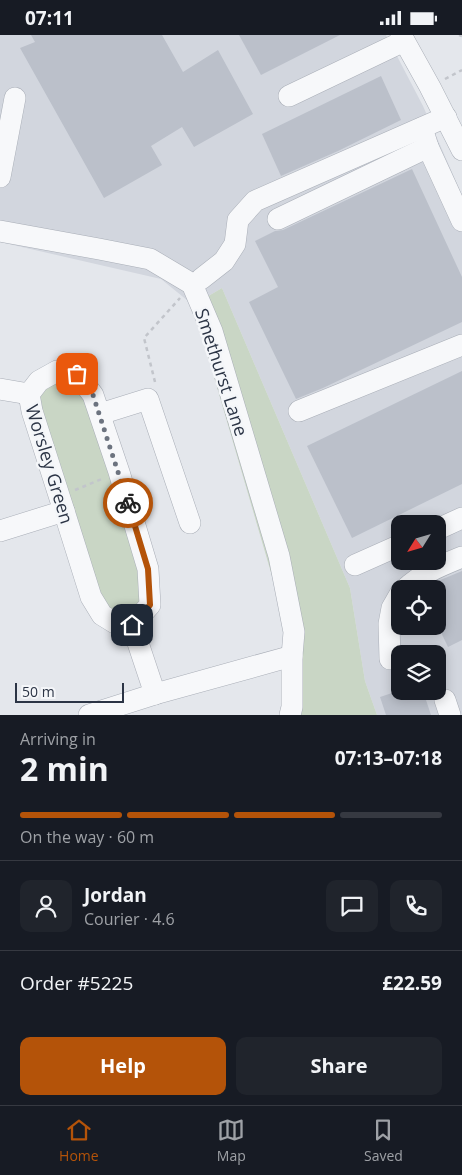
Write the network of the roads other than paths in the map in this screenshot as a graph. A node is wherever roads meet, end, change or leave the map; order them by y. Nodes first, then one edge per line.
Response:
1 (402, 38) edge
2 (289, 96) dead end
3 (15, 98) dead end
4 (446, 117) junction
5 (425, 137) junction
6 (462, 150) edge
7 (0, 177) edge
8 (278, 219) dead end
9 (462, 221) edge
10 (0, 231) edge
11 (197, 282) junction
12 (462, 345) edge
13 (0, 389) edge
14 (29, 395) junction
15 (299, 411) dead end
16 (100, 414) junction
17 (62, 504) junction
18 (462, 518) edge
19 (190, 523) dead end
20 (446, 525) edge
21 (0, 531) edge
22 (391, 549) edge
23 (462, 557) edge
24 (355, 565) dead end
25 (414, 580) edge
26 (391, 613) edge
27 (132, 625) junction
28 (292, 656) junction
29 (390, 659) dead end
30 (154, 695) junction
31 (89, 715) edge
32 (290, 715) edge

1 - 2 street
1 - 4 street
3 - 7 street
4 - 5 street
4 - 6 street
5 - 8 street
5 - 9 street
5 - 11 street
10 - 11 street
11 - 28 street, Smethurst Lane
12 - 15 street
13 - 14 street
14 - 16 street, Worsley Green
14 - 17 street, Worsley Green
16 - 19 street
16 - 27 street, Worsley Green
17 - 21 street
17 - 27 street, Worsley Green
18 - 20 street
22 - 24 street
23 - 25 street
26 - 29 street
27 - 30 street
28 - 30 street
28 - 32 street, Smethurst Lane
30 - 31 street

